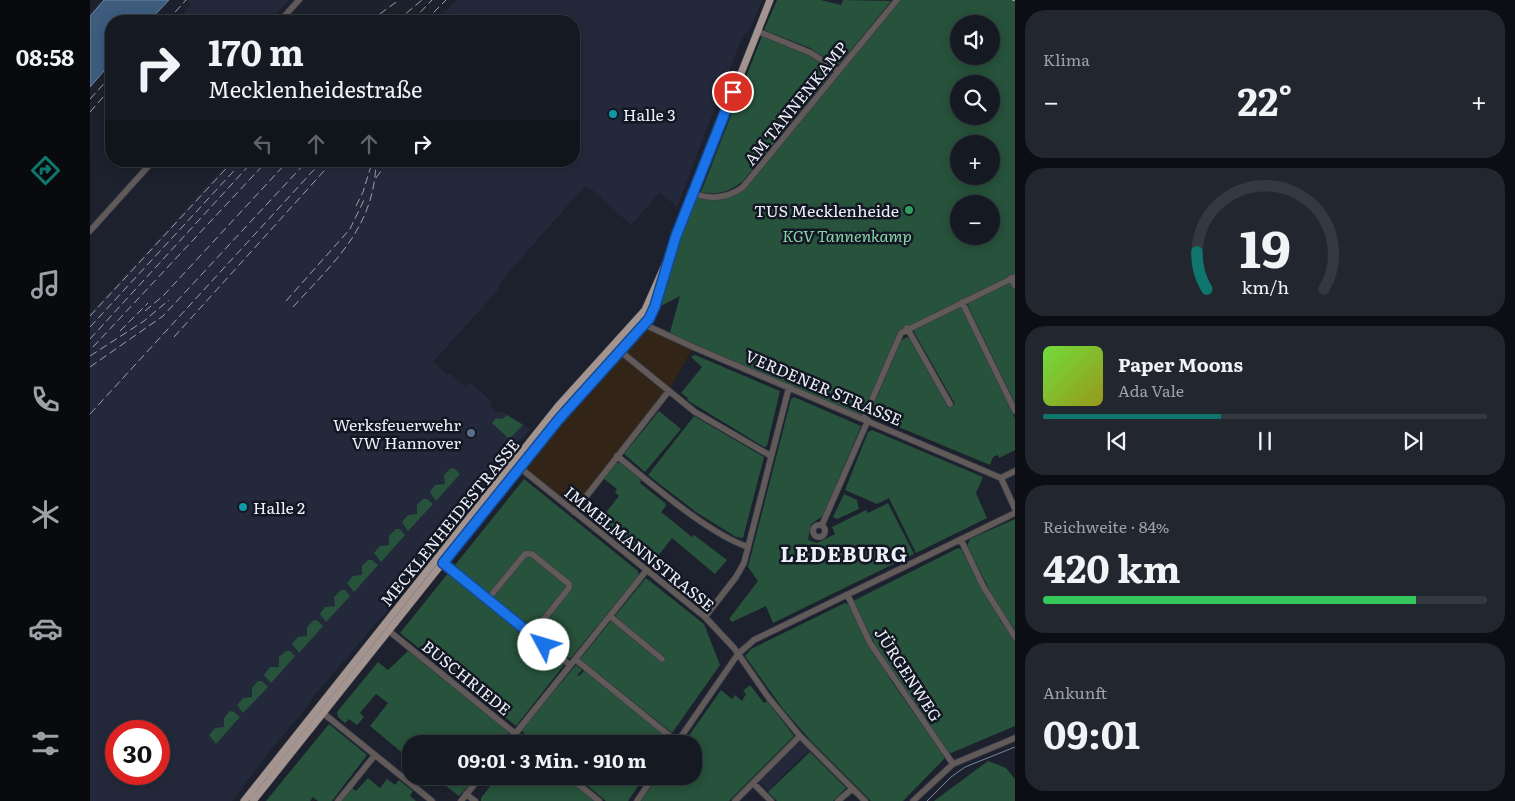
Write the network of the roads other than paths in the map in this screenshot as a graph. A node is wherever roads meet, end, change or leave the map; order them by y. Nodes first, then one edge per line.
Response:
1 (300, 0) edge
2 (770, 0) edge
3 (896, 1) edge
4 (286, 15) edge
5 (757, 32) junction
6 (838, 71) junction
7 (148, 167) edge
8 (699, 195) dead end
9 (90, 231) edge
10 (1013, 277) edge
11 (1015, 286) edge
12 (962, 302) junction
13 (641, 323) junction
14 (907, 328) junction
15 (620, 351) junction
16 (789, 387) junction
17 (668, 392) junction
18 (950, 404) dead end
19 (559, 405) junction
20 (1015, 410) edge
21 (559, 419) junction
22 (866, 419) junction
23 (617, 456) junction
24 (771, 456) junction
25 (519, 467) junction
26 (510, 468) junction
27 (1015, 471) edge
28 (1000, 478) junction
29 (1015, 509) edge
30 (574, 512) junction
31 (1015, 513) edge
32 (822, 525) dead end
33 (961, 540) junction
34 (748, 547) junction
35 (443, 563) junction
36 (646, 571) junction
37 (848, 596) junction
38 (488, 599) junction
39 (610, 616) junction
40 (705, 617) junction
41 (389, 631) junction
42 (532, 634) junction
43 (1015, 637) edge
44 (738, 654) junction
45 (574, 659) junction
46 (662, 659) dead end
47 (570, 665) junction
48 (323, 713) junction
49 (515, 733) junction
50 (517, 735) edge
51 (667, 735) edge
52 (682, 735) edge
53 (800, 736) junction
54 (1015, 738) edge
55 (375, 755) junction
56 (953, 764) junction
57 (753, 783) junction
58 (473, 785) edge
59 (579, 785) edge
60 (648, 785) edge
61 (852, 789) junction
62 (466, 794) junction
63 (244, 801) edge
64 (253, 801) edge
65 (338, 801) edge
66 (432, 801) edge
67 (461, 801) edge
68 (475, 801) edge
69 (599, 801) edge
70 (637, 801) edge
71 (735, 801) edge
72 (772, 801) edge
73 (838, 801) edge
74 (865, 801) edge
75 (913, 801) edge

1 - 4 street
2 - 5 main road, MECKLENHEIDESTRASSE
3 - 6 street, AM TANNENKAMP
5 - 6 street
5 - 13 main road, MECKLENHEIDESTRASSE
6 - 8 street, AM TANNENKAMP
7 - 9 street
10 - 11 street
10 - 12 street
12 - 14 street
12 - 20 street
13 - 15 main road, MECKLENHEIDESTRASSE
13 - 16 street, VERDENER STRASSE
13 - 19 main road, MECKLENHEIDESTRASSE
14 - 18 street
14 - 22 street
15 - 17 street
15 - 21 main road, MECKLENHEIDESTRASSE
16 - 22 street, VERDENER STRASSE
16 - 24 street
17 - 23 street
17 - 24 street
19 - 21 main road
19 - 26 main road, MECKLENHEIDESTRASSE
21 - 25 main road, MECKLENHEIDESTRASSE
22 - 28 street, VERDENER STRASSE
22 - 32 street
23 - 30 street
23 - 34 street
24 - 34 street
25 - 26 main road
25 - 30 street, IMMELMANNSTRASSE
25 - 35 main road, MECKLENHEIDESTRASSE
26 - 63 main road, MECKLENHEIDESTRASSE
27 - 28 street
28 - 29 street
30 - 36 street, IMMELMANNSTRASSE
31 - 33 street
33 - 37 street
33 - 43 street
34 - 40 street
35 - 38 street
35 - 41 main road, MECKLENHEIDESTRASSE
36 - 39 street
36 - 40 street, IMMELMANNSTRASSE
37 - 44 street
37 - 56 street, JÜRGENWEG
38 - 42 street
38 - 42 street
39 - 45 street
39 - 46 street
40 - 44 street, IMMELMANNSTRASSE
41 - 48 main road, MECKLENHEIDESTRASSE
41 - 49 street, BUSCHRIEDE
42 - 47 street
44 - 52 street
44 - 53 street, IMMELMANNSTRASSE
45 - 47 street
45 - 51 street
47 - 49 street
48 - 55 street
48 - 64 main road, MECKLENHEIDESTRASSE
49 - 50 street, BUSCHRIEDE
53 - 57 street
53 - 61 street, IMMELMANNSTRASSE
54 - 56 street
55 - 65 street
55 - 66 street
56 - 75 street
57 - 71 street
57 - 72 street
58 - 62 street
59 - 69 street
60 - 70 street
61 - 73 street
61 - 74 street, IMMELMANNSTRASSE
62 - 67 street
62 - 68 street

